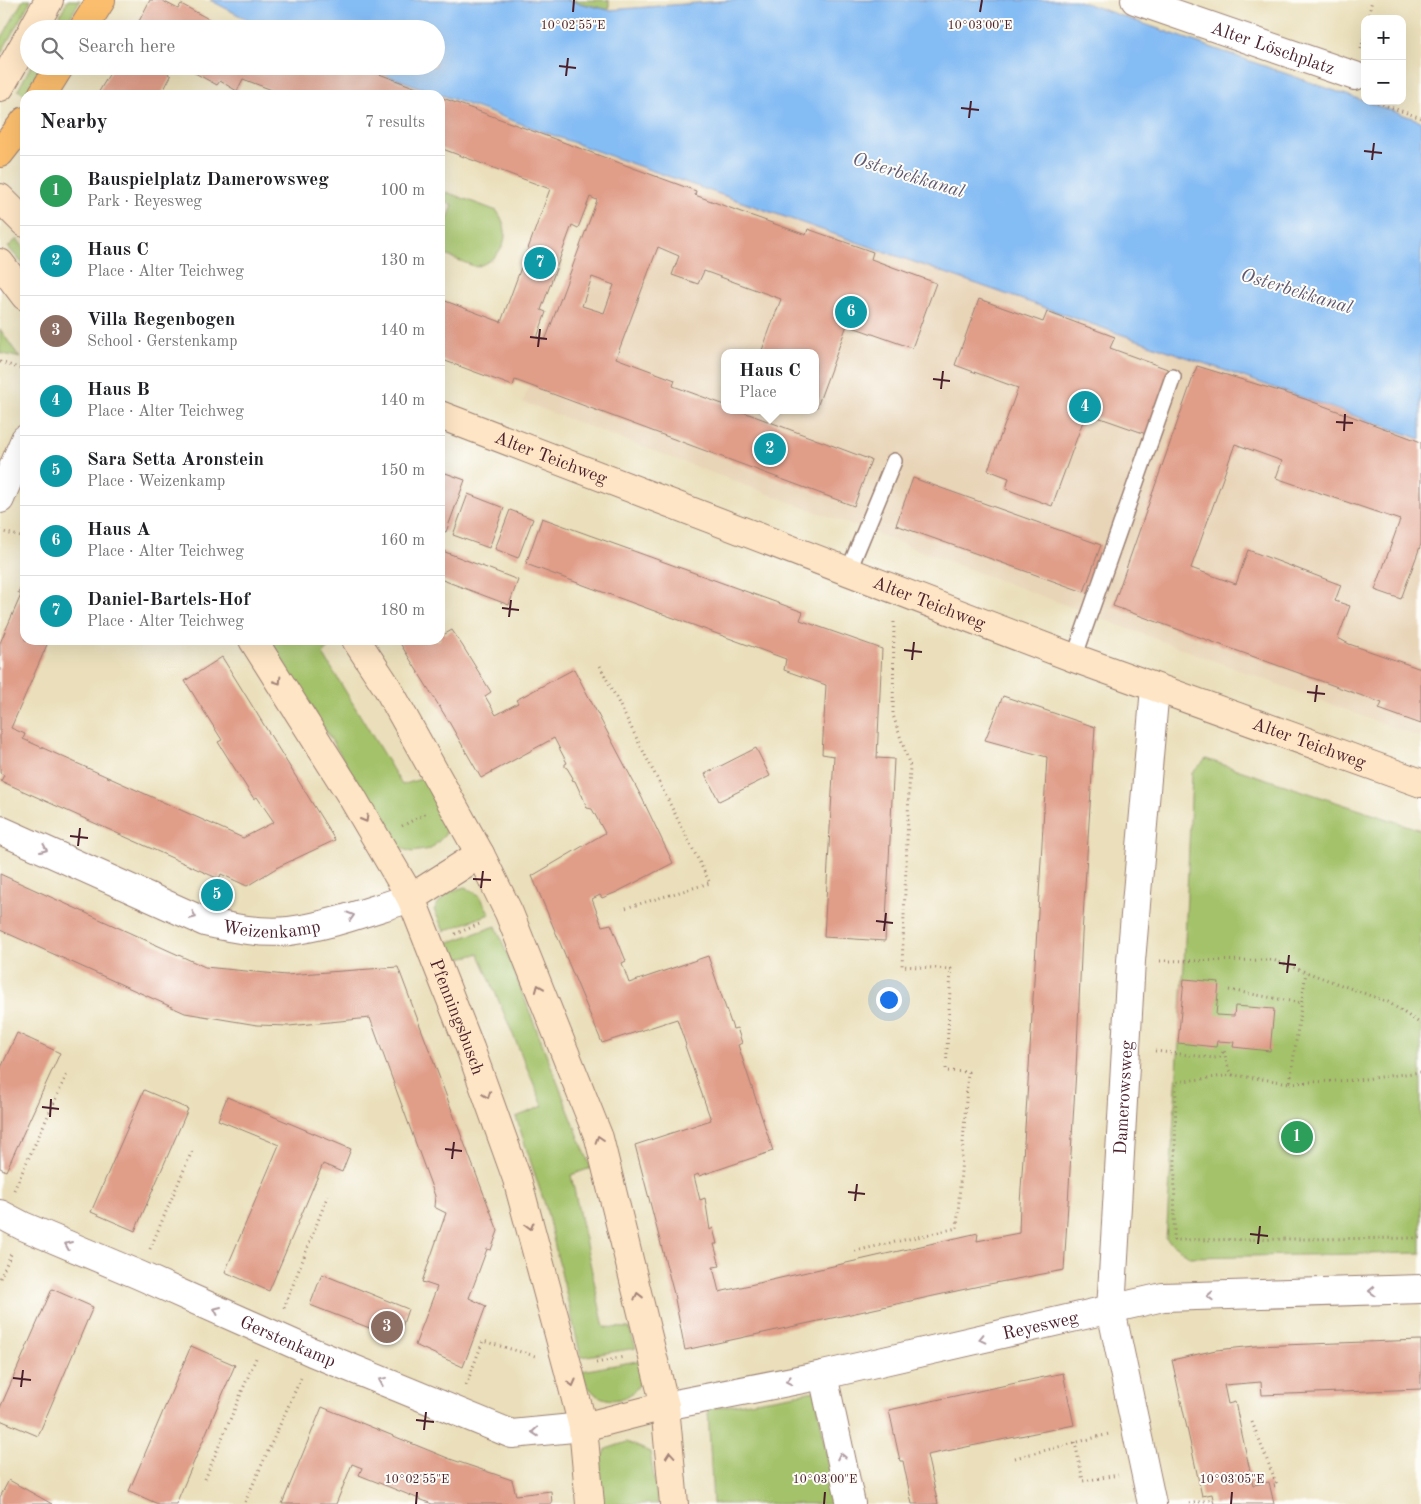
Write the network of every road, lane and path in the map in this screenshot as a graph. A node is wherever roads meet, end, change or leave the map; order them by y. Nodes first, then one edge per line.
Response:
1 (50, 0) edge
2 (101, 0) edge
3 (1135, 0) edge
4 (1372, 0) edge
5 (1369, 15) edge
6 (38, 20) edge
7 (89, 20) edge
8 (20, 52) edge
9 (54, 75) edge
10 (1355, 76) dead end
11 (0, 86) edge
12 (45, 90) edge
13 (1384, 105) edge
14 (1421, 118) edge
15 (20, 128) edge
16 (0, 153) edge
17 (0, 198) edge
18 (20, 218) edge
19 (0, 263) edge
20 (20, 289) edge
21 (0, 362) edge
22 (20, 368) edge
23 (1173, 377) dead end
24 (445, 417) edge
25 (20, 452) edge
26 (894, 461) dead end
27 (0, 499) edge
28 (0, 531) edge
29 (20, 537) edge
30 (848, 572) junction
31 (894, 589) junction
32 (256, 645) edge
33 (359, 645) edge
34 (1074, 658) junction
35 (600, 666) dead end
36 (1155, 688) junction
37 (1421, 784) edge
38 (450, 800) junction
39 (0, 830) edge
40 (377, 840) junction
41 (480, 854) junction
42 (411, 898) junction
43 (622, 909) dead end
44 (508, 913) junction
45 (429, 945) junction
46 (1131, 961) junction
47 (1306, 972) junction
48 (1230, 990) dead end
49 (1301, 1003) junction
50 (1421, 1024) edge
51 (1126, 1048) junction
52 (1421, 1072) edge
53 (67, 1074) dead end
54 (1233, 1075) junction
55 (1290, 1082) junction
56 (192, 1150) dead end
57 (328, 1195) dead end
58 (1, 1215) edge
59 (1421, 1238) edge
60 (855, 1251) dead end
61 (139, 1275) junction
62 (1421, 1289) edge
63 (1111, 1310) junction
64 (270, 1333) junction
65 (312, 1352) junction
66 (652, 1352) junction
67 (568, 1368) junction
68 (823, 1374) junction
69 (665, 1406) junction
70 (456, 1411) junction
71 (1252, 1422) dead end
72 (583, 1427) junction
73 (1136, 1427) junction
74 (1075, 1442) junction
75 (1015, 1458) dead end
76 (1145, 1470) junction
77 (205, 1479) dead end
78 (1271, 1487) dead end
79 (1213, 1499) dead end
80 (245, 1502) dead end
81 (590, 1504) edge
82 (674, 1504) edge
83 (851, 1504) edge
84 (1152, 1504) edge
85 (1188, 1504) edge

1 - 6 street
2 - 7 main road
3 - 10 street, Alter Löschplatz
4 - 5 path
8 - 11 street
9 - 12 main road
13 - 14 path
15 - 16 main road
17 - 18 street
19 - 20 street
21 - 22 path
23 - 34 lane
24 - 30 street, Alter Teichweg
25 - 27 street
26 - 30 lane
28 - 29 path
30 - 31 street, Alter Teichweg
31 - 34 street, Alter Teichweg
31 - 60 path
32 -> 40 street, Pfenningsbusch
33 - 38 street
34 - 36 street, Alter Teichweg
35 - 43 path
36 - 37 street, Alter Teichweg
36 - 46 street, Damerowsweg
38 - 40 path
38 - 41 street
39 -> 42 street, Weizenkamp
40 - 42 street, Pfenningsbusch
41 - 42 street
41 - 44 street
42 - 45 street, Pfenningsbusch
44 - 45 path
66 -> 44 street
45 -> 67 street, Pfenningsbusch
46 - 47 path
46 - 51 street, Damerowsweg
47 - 49 path
47 - 50 path
48 - 49 path
49 - 55 path
51 - 54 path
51 - 63 street, Damerowsweg
52 - 55 path
53 - 58 path
54 - 55 path
54 - 59 path
56 - 61 path
57 - 64 path
61 -> 58 street, Gerstenkamp
64 -> 61 street, Gerstenkamp
62 -> 63 street, Reyesweg
63 -> 68 street, Reyesweg
63 - 73 street, Damerowsweg
64 - 65 street, Gerstenkamp
64 - 77 path
70 -> 65 street, Gerstenkamp
65 - 80 path
66 - 67 path
66 - 69 street
67 - 70 path
67 -> 72 street, Pfenningsbusch
68 -> 69 street, Reyesweg
83 -> 68 street
69 - 72 street
82 -> 69 street
72 -> 70 street, Gerstenkamp
71 - 78 path
72 - 81 street, Pfenningsbusch
73 - 74 path
73 - 76 street, Damerowsweg
74 - 75 path
74 - 76 path
76 - 84 street, Damerowsweg
79 - 85 path

